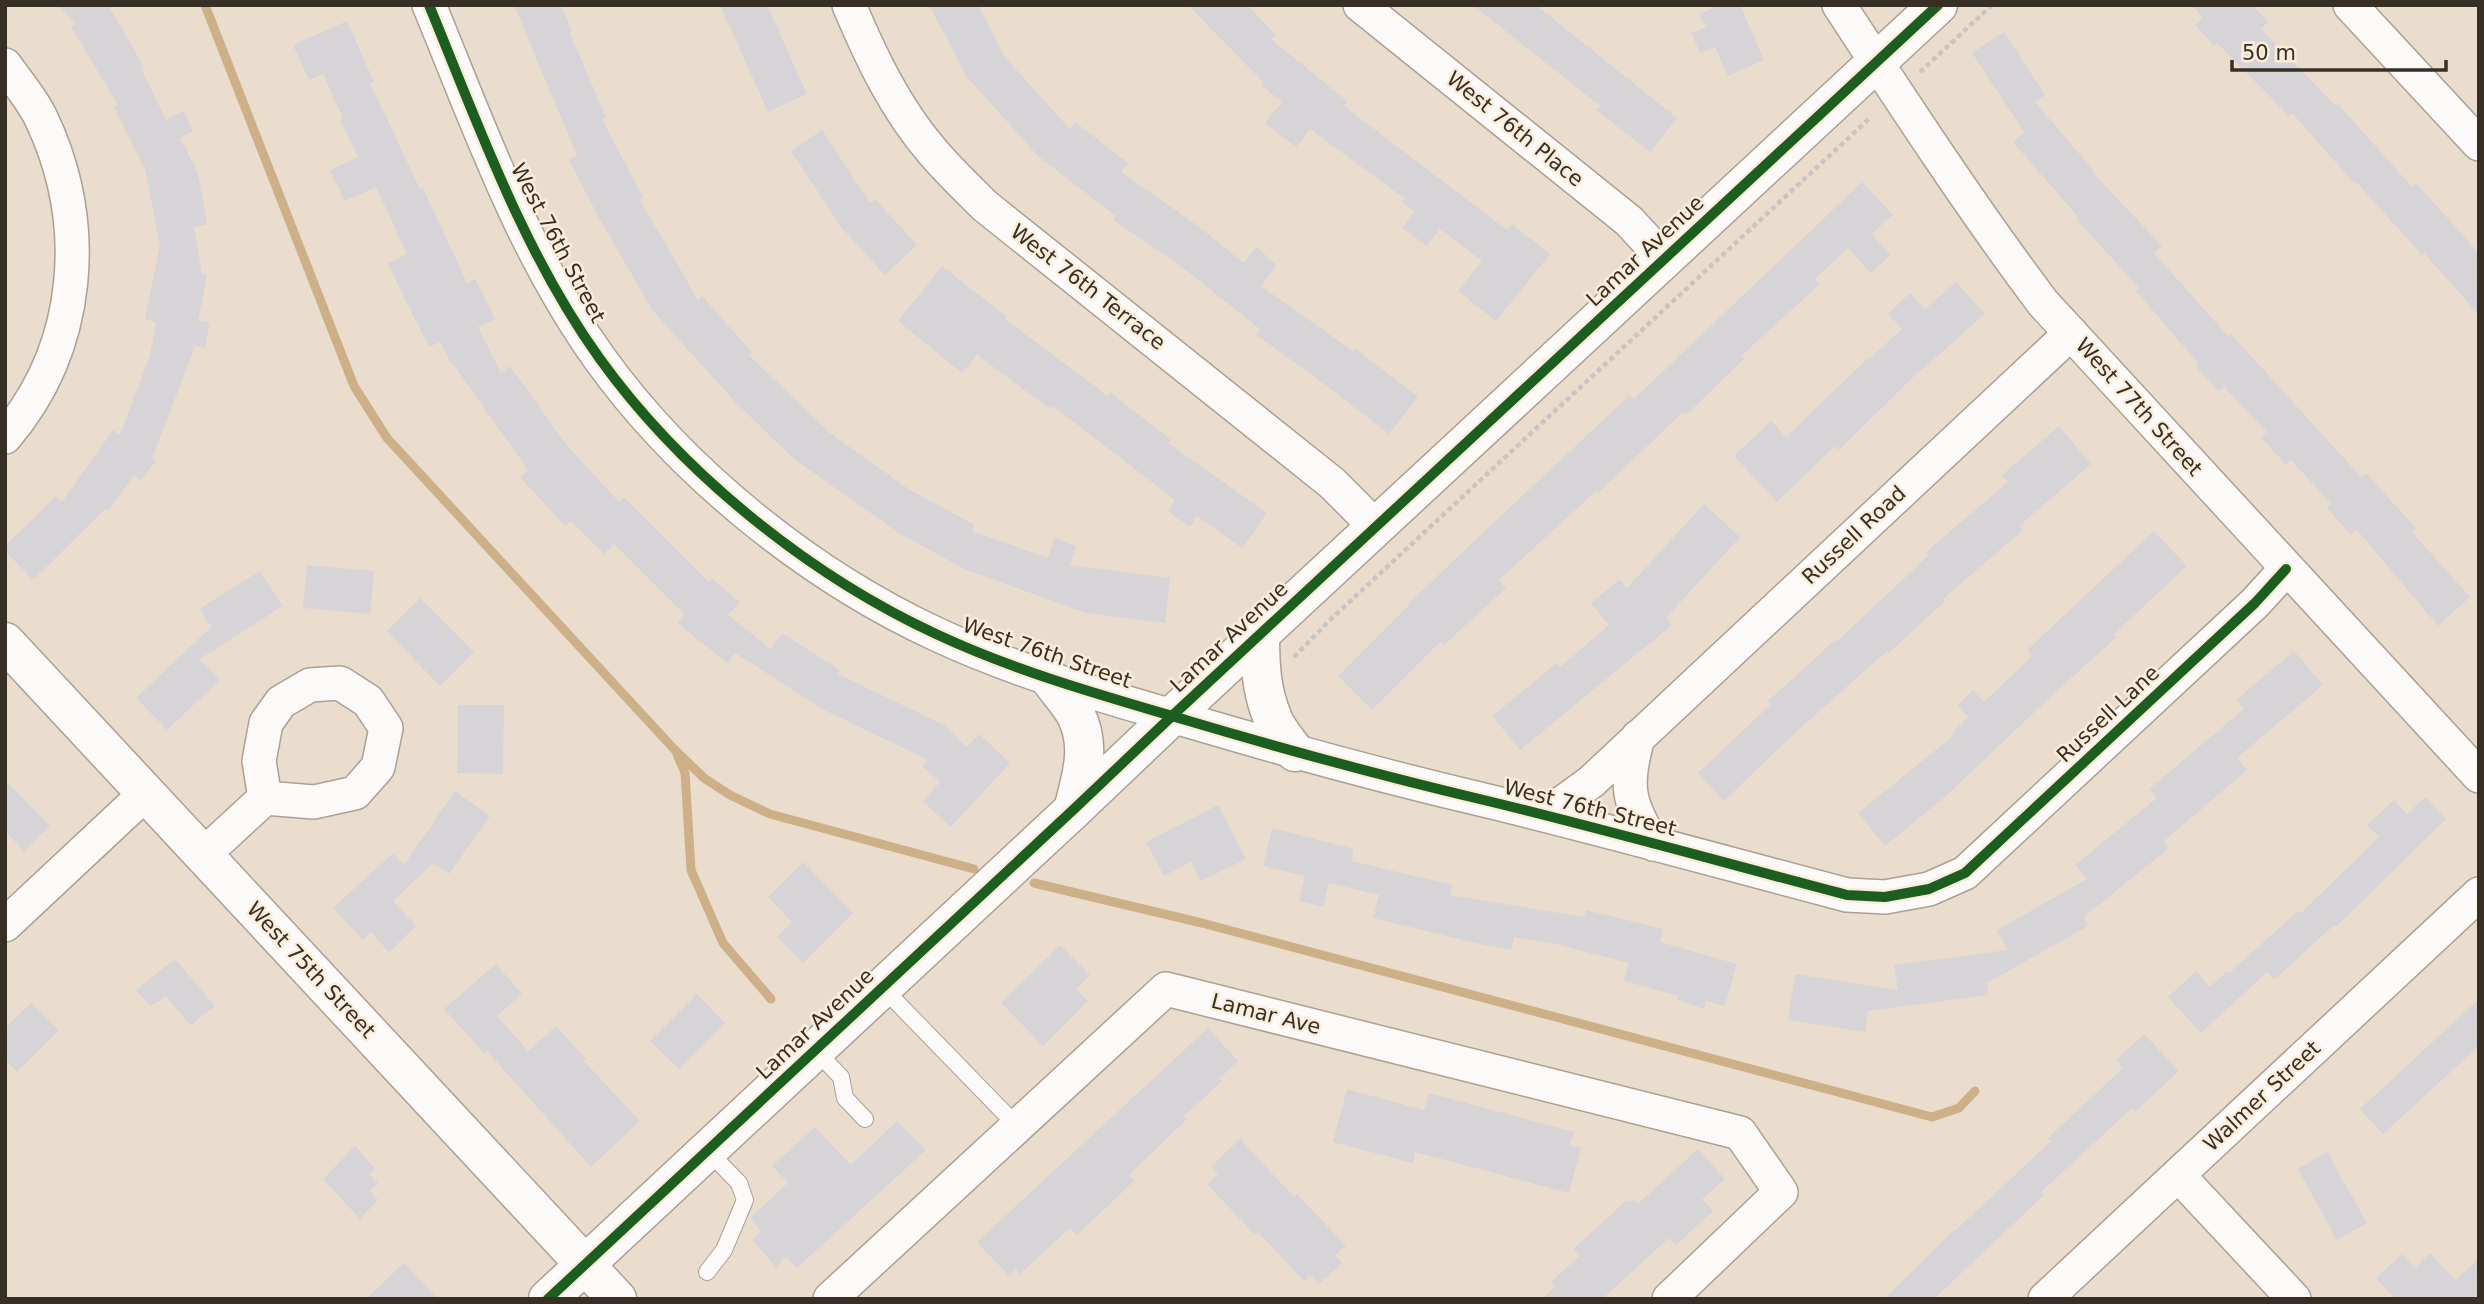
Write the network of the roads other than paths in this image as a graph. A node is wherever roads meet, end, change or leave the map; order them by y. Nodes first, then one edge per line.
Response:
1 (429, 5) edge
2 (849, 5) edge
3 (1360, 5) edge
4 (1839, 5) edge
5 (1938, 5) edge
6 (2350, 5) edge
7 (1877, 62) junction
8 (5, 65) edge
9 (2479, 144) edge
10 (1664, 259) junction
11 (2071, 333) junction
12 (5, 437) edge
13 (1376, 527) junction
14 (2286, 569) junction
15 (1260, 635) junction
16 (5, 642) edge
17 (1049, 679) junction
18 (1171, 716) junction
19 (1638, 737) junction
20 (1295, 752) junction
21 (2479, 776) edge
22 (145, 794) junction
23 (265, 798) dead end
24 (1073, 810) junction
25 (1538, 813) junction
26 (1653, 844) junction
27 (202, 856) junction
28 (1950, 879) joint
29 (2479, 894) edge
30 (5, 925) edge
31 (882, 987) junction
32 (815, 1050) junction
33 (864, 1119) dead end
34 (1016, 1125) junction
35 (707, 1150) junction
36 (2178, 1175) junction
37 (585, 1264) junction
38 (707, 1272) dead end
39 (548, 1299) edge
40 (617, 1299) edge
41 (830, 1299) edge
42 (1669, 1299) edge
43 (2045, 1299) edge
44 (2294, 1299) edge

1 - 17 street, West 76th Street
2 - 13 street, West 76th Terrace
3 - 10 street, West 76th Place
4 - 7 street, West 77th Street
5 - 7 street, Lamar Avenue
6 - 9 street
7 - 10 street, Lamar Avenue
7 - 11 street, West 77th Street
8 - 12 street
10 - 13 street, Lamar Avenue
11 - 14 street, West 77th Street
11 - 19 street, Russell Road
13 - 15 street, Lamar Avenue
14 - 21 street, West 77th Street
14 - 28 street, Russell Lane
15 - 18 street, Lamar Avenue
15 - 20 street
16 - 22 street, West 75th Street
17 - 18 street, West 76th Street
17 - 24 street
18 - 20 street, West 76th Street
18 - 24 street, Lamar Avenue
19 - 25 street, Russell Road
19 - 26 street
20 - 25 street, West 76th Street
22 - 27 street, West 75th Street
22 - 30 street
23 - 27 street
24 - 31 street, Lamar Avenue
25 - 26 street, West 76th Street
26 - 28 street, West 76th Street
27 - 37 street, West 75th Street
29 - 36 street, Walmer Street
31 - 32 street, Lamar Avenue
31 - 34 lane
32 - 33 lane
32 - 35 street, Lamar Avenue
34 - 41 street, Lamar Ave
34 - 42 street, Lamar Ave
35 - 37 street, Lamar Avenue
35 - 38 lane
36 - 43 street, Walmer Street
36 - 44 street
37 - 39 street, Lamar Avenue
37 - 40 street, West 75th Street

